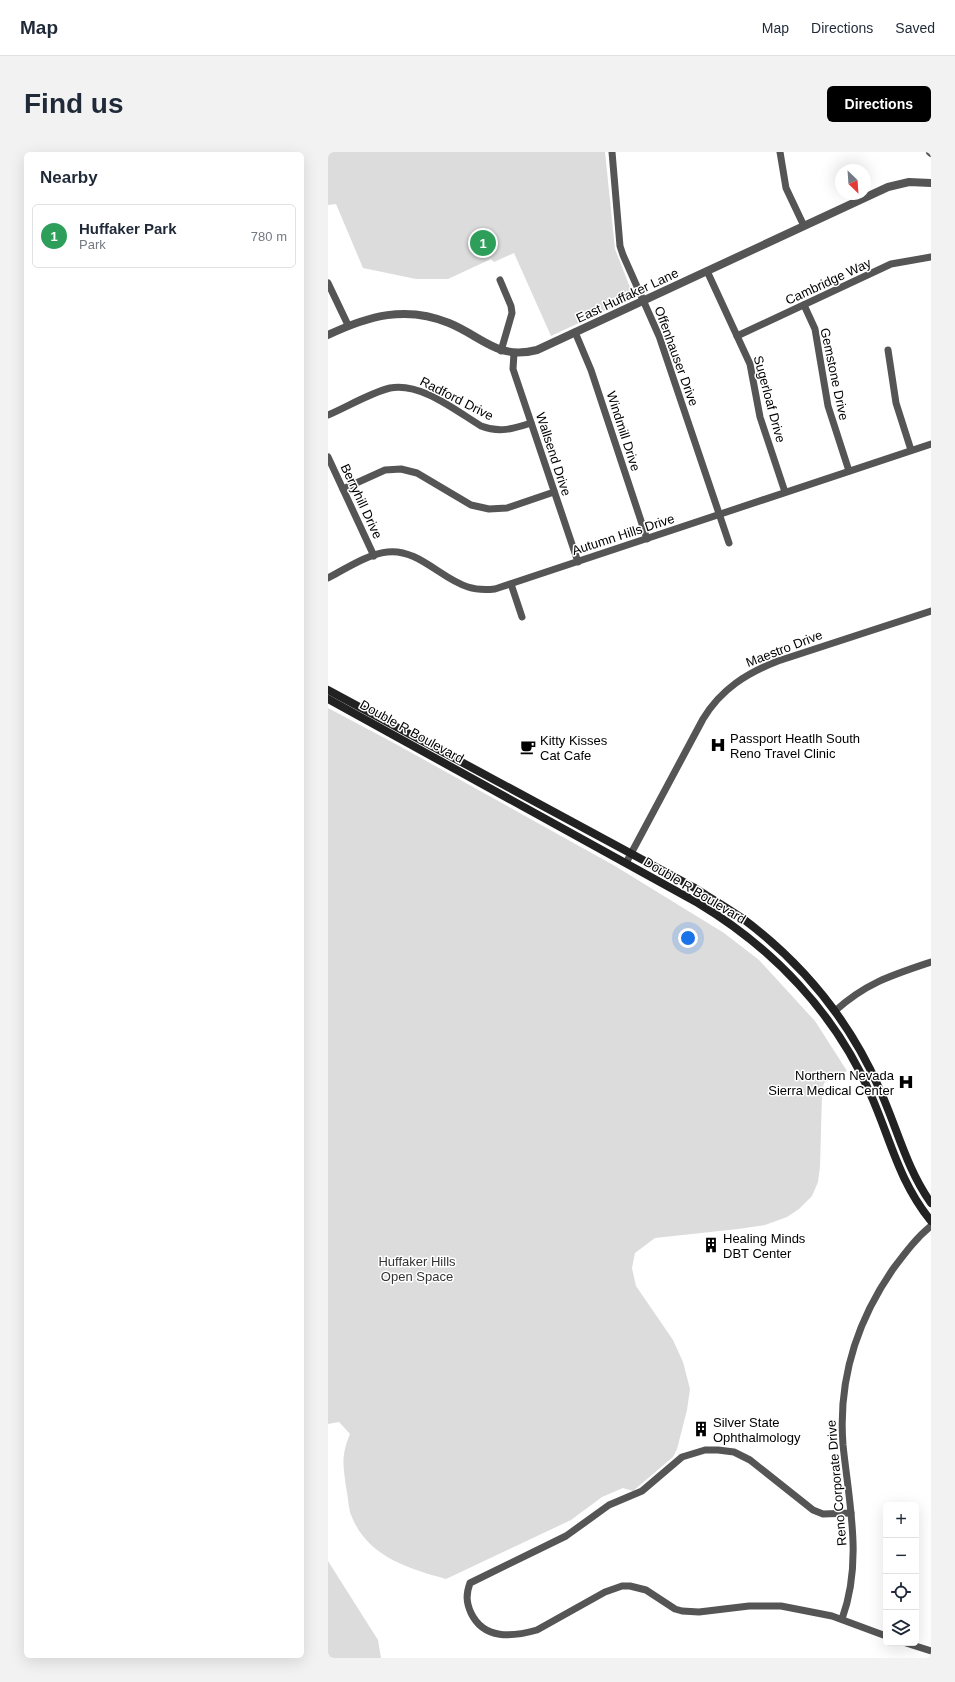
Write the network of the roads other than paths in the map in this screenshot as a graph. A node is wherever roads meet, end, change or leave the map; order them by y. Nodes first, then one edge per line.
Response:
1 (612, 152) edge
2 (780, 152) edge
3 (931, 183) edge
4 (804, 226) junction
5 (931, 257) edge
6 (707, 271) junction
7 (500, 280) dead end
8 (328, 283) edge
9 (644, 300) junction
10 (804, 305) junction
11 (348, 325) junction
12 (575, 332) junction
13 (328, 335) edge
14 (737, 336) junction
15 (888, 350) dead end
16 (501, 351) junction
17 (514, 353) junction
18 (328, 415) edge
19 (531, 423) junction
20 (931, 444) edge
21 (911, 450) junction
22 (328, 457) edge
23 (849, 471) junction
24 (343, 489) junction
25 (554, 492) junction
26 (785, 492) junction
27 (719, 515) junction
28 (647, 539) junction
29 (729, 543) dead end
30 (374, 556) junction
31 (578, 562) junction
32 (328, 578) edge
33 (511, 584) junction
34 (931, 611) edge
35 (522, 617) dead end
36 (328, 690) edge
37 (328, 699) edge
38 (631, 854) junction
39 (626, 863) junction
40 (931, 962) edge
41 (835, 1011) junction
42 (931, 1203) edge
43 (931, 1222) edge
44 (931, 1226) edge
45 (851, 1513) junction
46 (842, 1619) junction
47 (883, 1635) edge
48 (915, 1646) edge
49 (931, 1651) edge

1 - 9 street, Offenhauser Drive
2 - 4 street
3 - 4 street, East Huffaker Lane
4 - 6 street, East Huffaker Lane
5 - 10 street, Cambridge Way
6 - 9 street, East Huffaker Lane
6 - 14 street, Sugerloaf Drive
7 - 16 street
8 - 11 street
9 - 12 street, East Huffaker Lane
9 - 27 street, Offenhauser Drive
10 - 14 street, Cambridge Way
10 - 23 street, Gemstone Drive
11 - 13 street, East Huffaker Lane
11 - 16 street, East Huffaker Lane
12 - 17 street, East Huffaker Lane
12 - 28 street, Windmill Drive
14 - 26 street, Sugerloaf Drive
15 - 21 street
16 - 17 street, East Huffaker Lane
17 - 19 street, Wallsend Drive
18 - 19 street, Radford Drive
19 - 25 street, Wallsend Drive
20 - 21 street, Autumn Hills Drive
21 - 23 street, Autumn Hills Drive
22 - 24 street, Berryhill Drive
23 - 26 street, Autumn Hills Drive
24 - 25 street
24 - 30 street, Berryhill Drive
25 - 31 street, Wallsend Drive
26 - 27 street, Autumn Hills Drive
27 - 28 street, Autumn Hills Drive
27 - 29 street, Offenhauser Drive
28 - 31 street, Autumn Hills Drive
30 - 32 street, Autumn Hills Drive
30 - 33 street, Autumn Hills Drive
31 - 33 street, Autumn Hills Drive
33 - 35 street
34 - 38 street, Maestro Drive
36 - 38 main road, Double R Boulevard
37 - 39 main road, Double R Boulevard
38 - 39 street, Maestro Drive
38 - 41 main road, Double R Boulevard
39 - 43 main road, Double R Boulevard
40 - 41 street
41 - 42 main road, Double R Boulevard
44 - 45 street, Reno Corporate Drive
45 - 46 street, Reno Corporate Drive
45 - 46 street
46 - 47 street
48 - 49 street

